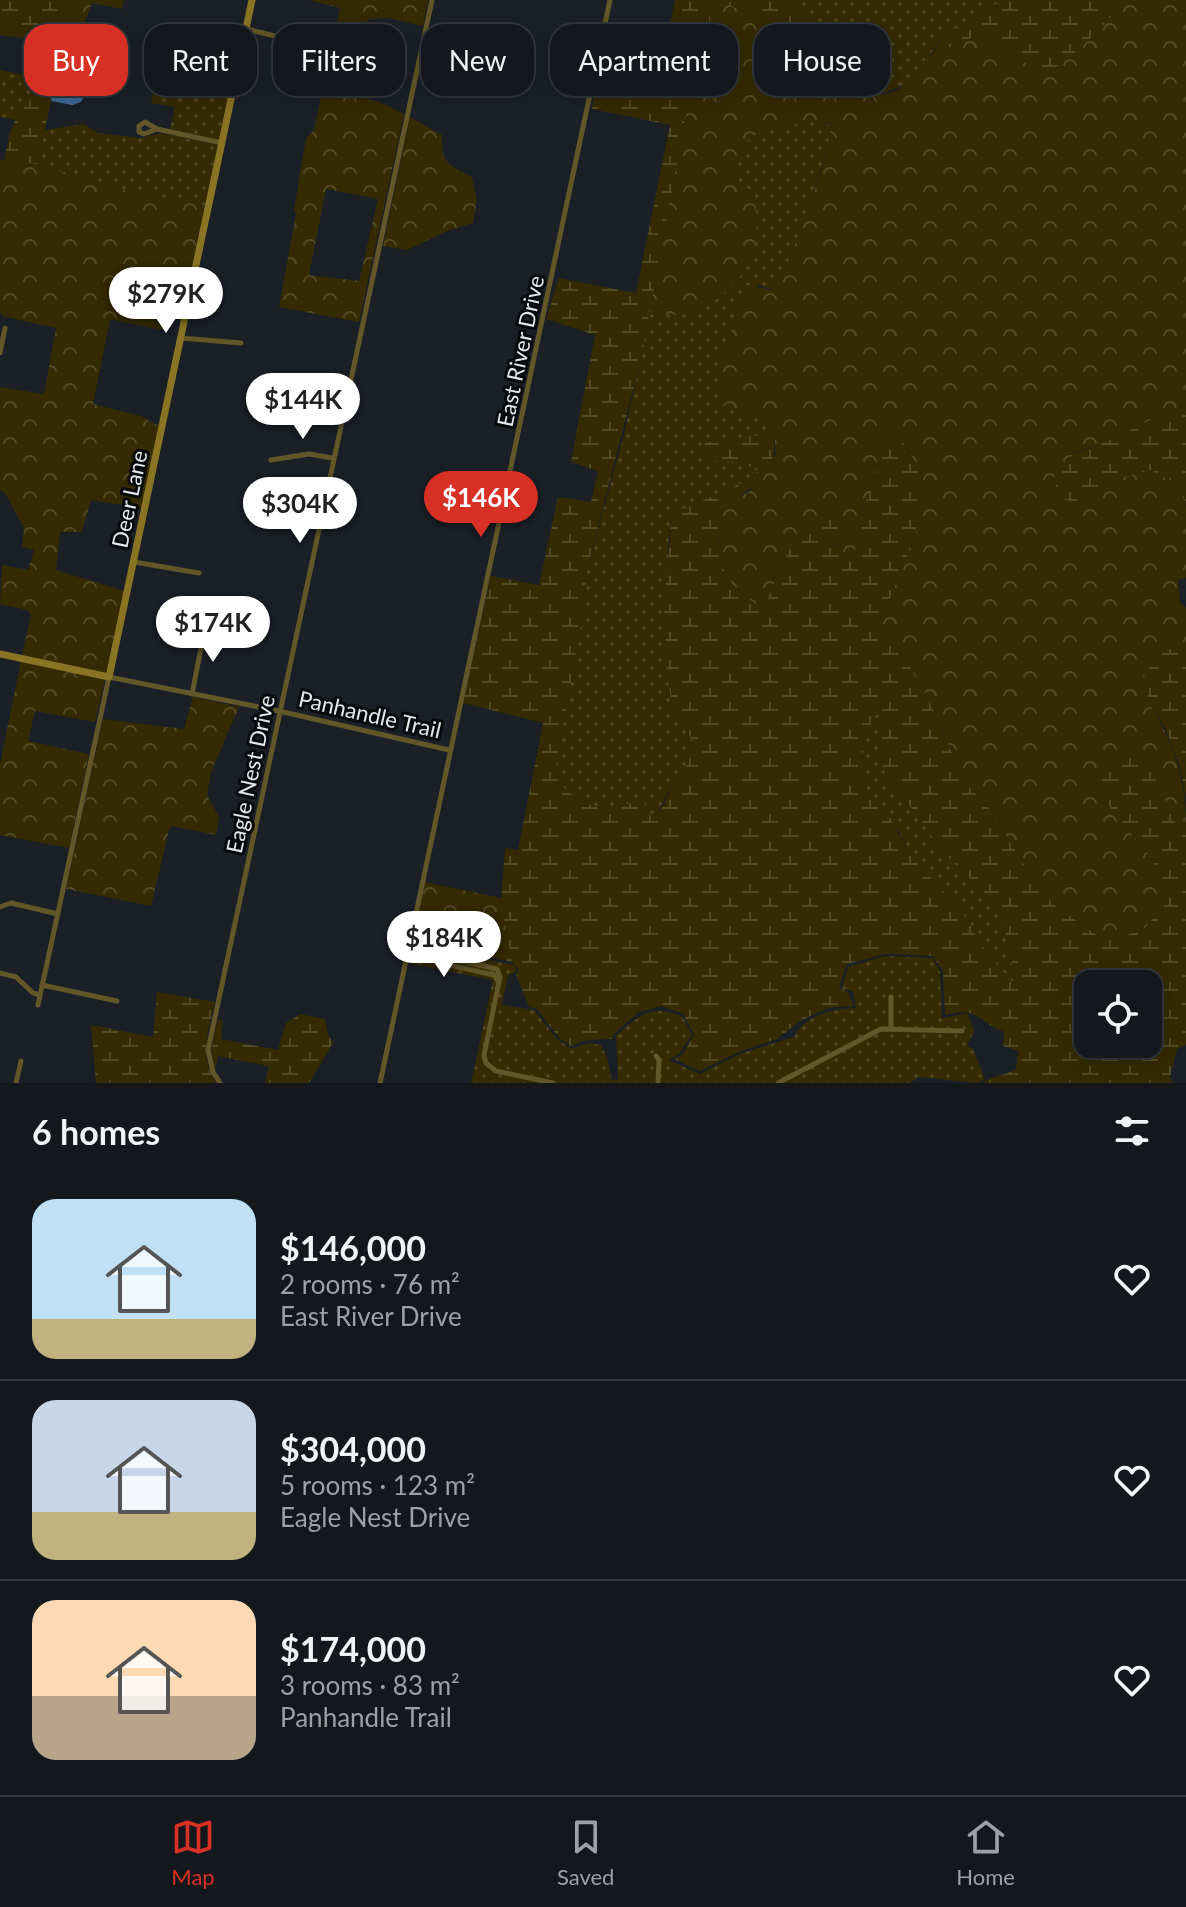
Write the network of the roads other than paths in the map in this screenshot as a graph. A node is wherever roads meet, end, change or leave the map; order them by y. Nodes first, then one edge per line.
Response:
1 (252, 0) edge
2 (432, 0) edge
3 (610, 0) edge
4 (247, 24) edge
5 (232, 96) edge
6 (157, 129) dead end
7 (222, 143) junction
8 (5, 328) dead end
9 (181, 338) junction
10 (241, 343) dead end
11 (0, 353) edge
12 (332, 458) junction
13 (271, 460) dead end
14 (134, 562) junction
15 (199, 573) dead end
16 (205, 628) dead end
17 (0, 654) edge
18 (109, 677) junction
19 (192, 694) junction
20 (279, 711) junction
21 (449, 750) junction
22 (0, 898) edge
23 (11, 903) junction
24 (0, 907) edge
25 (58, 914) junction
26 (406, 952) junction
27 (0, 973) edge
28 (42, 985) junction
29 (40, 995) junction
30 (891, 997) dead end
31 (117, 1001) dead end
32 (38, 1005) dead end
33 (891, 1028) junction
34 (962, 1031) dead end
35 (656, 1056) dead end
36 (21, 1061) dead end
37 (16, 1083) edge
38 (220, 1083) edge
39 (380, 1083) edge
40 (553, 1083) edge
41 (658, 1083) edge
42 (778, 1083) edge

1 - 4 street, Deer Lane
2 - 12 street, Eagle Nest Drive
3 - 21 street, East River Drive
5 - 7 street, Deer Lane
6 - 7 street
7 - 9 street, Deer Lane
8 - 11 street
9 - 10 street
9 - 14 street, Deer Lane
12 - 13 street
12 - 20 street, Eagle Nest Drive
14 - 15 street
14 - 18 street, Deer Lane
16 - 19 street
17 - 18 street, Panhandle Trail
18 - 19 street, Panhandle Trail
18 - 25 street, Deer Lane
19 - 20 street, Panhandle Trail
20 - 21 street, Panhandle Trail
20 - 38 street, Eagle Nest Drive
21 - 26 street, East River Drive
22 - 23 street
23 - 24 street
23 - 25 street
25 - 28 street, Deer Lane
26 - 39 street, East River Drive
26 - 40 street
27 - 29 street
28 - 29 street, Deer Lane
28 - 31 street
29 - 32 street, Deer Lane
30 - 33 street
33 - 34 street
33 - 42 street
35 - 41 street
36 - 37 street

